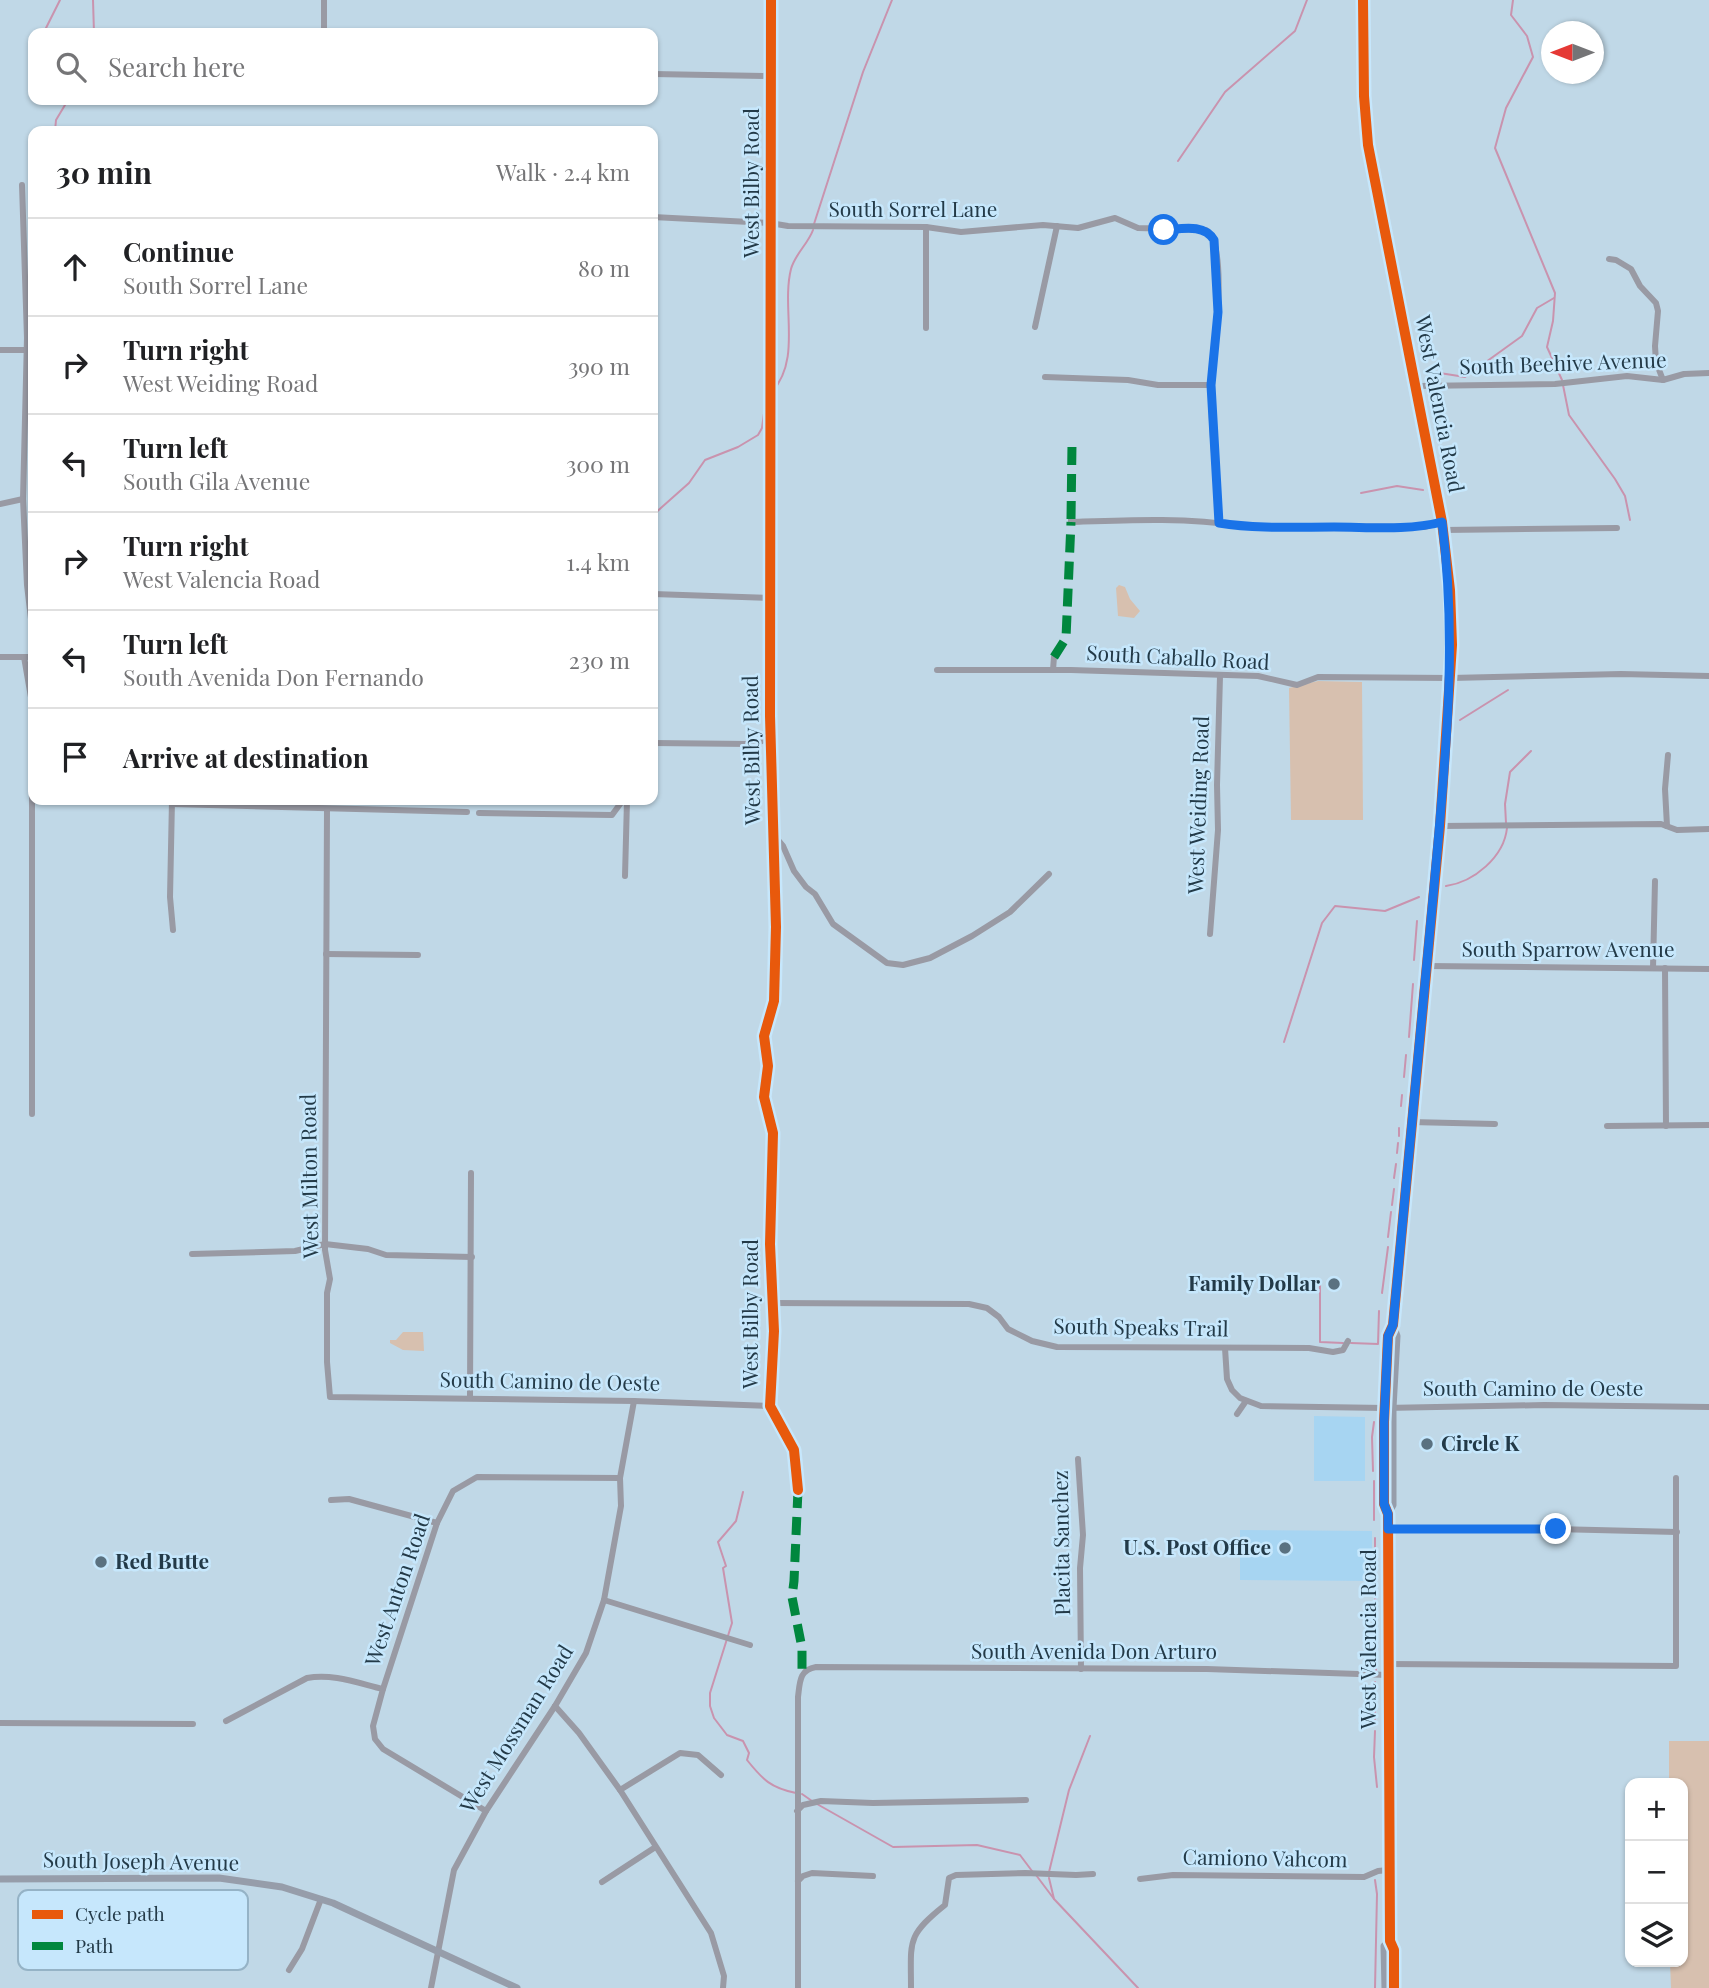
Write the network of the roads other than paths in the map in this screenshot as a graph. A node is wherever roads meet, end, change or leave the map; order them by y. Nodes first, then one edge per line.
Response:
1 (324, 0) edge
2 (771, 0) edge
3 (1363, 0) edge
4 (324, 28) edge
5 (658, 74) edge
6 (770, 76) junction
7 (22, 185) dead end
8 (658, 217) edge
9 (771, 223) junction
10 (1057, 226) junction
11 (926, 227) junction
12 (1609, 259) dead end
13 (1035, 327) dead end
14 (926, 328) dead end
15 (0, 350) edge
16 (27, 350) junction
17 (1709, 373) edge
18 (1045, 377) dead end
19 (1664, 380) junction
20 (1211, 385) junction
21 (1417, 386) junction
22 (23, 499) junction
23 (0, 503) edge
24 (1071, 520) dead end
25 (1219, 523) junction
26 (1443, 526) junction
27 (1617, 528) dead end
28 (28, 594) edge
29 (658, 594) edge
30 (770, 598) junction
31 (0, 657) edge
32 (24, 657) junction
33 (28, 657) edge
34 (1054, 657) dead end
35 (937, 670) dead end
36 (1053, 670) junction
37 (1220, 676) junction
38 (1709, 676) edge
39 (1451, 678) junction
40 (28, 680) edge
41 (771, 734) junction
42 (658, 743) edge
43 (1668, 755) dead end
44 (32, 805) edge
45 (172, 805) edge
46 (230, 805) edge
47 (621, 805) edge
48 (625, 805) edge
49 (327, 810) junction
50 (467, 813) dead end
51 (479, 813) dead end
52 (1440, 826) junction
53 (1667, 826) junction
54 (1709, 829) edge
55 (772, 833) junction
56 (1049, 874) dead end
57 (625, 876) dead end
58 (1655, 881) dead end
59 (173, 930) dead end
60 (1210, 934) dead end
61 (326, 954) junction
62 (418, 955) dead end
63 (1427, 966) junction
64 (1653, 968) junction
65 (1665, 968) junction
66 (1709, 969) edge
67 (32, 1114) dead end
68 (1411, 1122) junction
69 (1495, 1124) dead end
70 (1709, 1125) edge
71 (1607, 1126) dead end
72 (1666, 1126) junction
73 (471, 1173) dead end
74 (325, 1244) junction
75 (192, 1254) dead end
76 (472, 1257) junction
77 (772, 1303) junction
78 (1348, 1342) dead end
79 (1225, 1348) junction
80 (1236, 1393) junction
81 (330, 1397) joint
82 (470, 1398) junction
83 (1229, 1400) dead end
84 (634, 1401) junction
85 (1245, 1401) junction
86 (770, 1406) junction
87 (1709, 1407) edge
88 (1389, 1408) junction
89 (1237, 1413) dead end
90 (1078, 1459) dead end
91 (620, 1478) junction
92 (1676, 1478) dead end
93 (798, 1490) dead end
94 (331, 1500) dead end
95 (437, 1522) junction
96 (1388, 1529) junction
97 (1677, 1532) junction
98 (604, 1600) junction
99 (750, 1645) dead end
100 (1388, 1664) junction
101 (1081, 1669) junction
102 (1388, 1675) junction
103 (383, 1689) junction
104 (555, 1706) junction
105 (226, 1721) dead end
106 (0, 1723) edge
107 (193, 1724) dead end
108 (721, 1775) dead end
109 (620, 1790) junction
110 (1026, 1800) dead end
111 (486, 1811) junction
112 (797, 1811) junction
113 (654, 1848) junction
114 (1388, 1870) junction
115 (1093, 1874) dead end
116 (873, 1876) dead end
117 (0, 1879) edge
118 (1140, 1879) dead end
119 (798, 1881) junction
120 (602, 1882) dead end
121 (321, 1899) junction
122 (1390, 1941) junction
123 (438, 1951) junction
124 (289, 1970) dead end
125 (431, 1988) edge
126 (517, 1988) edge
127 (723, 1988) edge
128 (797, 1988) edge
129 (911, 1988) edge
130 (1385, 1988) edge
131 (1394, 1988) edge

1 - 4 street
2 - 6 street, West Bilby Road
3 - 21 main road, West Valencia Road
5 - 6 street
6 - 9 street, West Bilby Road
7 - 16 street
8 - 9 street, South Sorrel Lane
9 - 11 street, South Sorrel Lane
9 - 30 street, West Bilby Road
10 - 11 street, South Sorrel Lane
10 - 13 street
10 - 20 street, South Sorrel Lane
11 - 14 street
12 - 19 street
15 - 16 street
16 - 22 street
17 - 19 street, South Beehive Avenue
18 - 20 street
19 - 21 street, South Beehive Avenue
20 - 25 street
21 - 26 main road, West Valencia Road
22 - 23 street
22 - 28 street
24 - 25 street
25 - 26 street
26 - 27 street
26 - 39 main road, West Valencia Road
29 - 30 street
30 - 41 street, West Bilby Road
31 - 32 street
32 - 33 street
32 - 40 street
34 - 36 street
35 - 36 street, South Caballo Road
36 - 37 street, South Caballo Road
37 - 39 street, South Caballo Road
37 - 60 street, West Weiding Road
38 - 39 street, South Caballo Road
39 - 52 main road, West Valencia Road
41 - 42 street
41 - 55 street, West Bilby Road
43 - 53 street
44 - 67 street
45 - 59 street
46 - 49 street
47 - 51 street
48 - 57 street
49 - 50 street
49 - 61 street, West Milton Road
52 - 53 street
52 - 63 main road, West Valencia Road
53 - 54 street
55 - 56 street
55 - 77 street, West Bilby Road
58 - 64 street
61 - 62 street
61 - 74 street, West Milton Road
63 - 64 street, South Sparrow Avenue
63 - 68 main road, West Valencia Road
64 - 65 street, South Sparrow Avenue
65 - 66 street, South Sparrow Avenue
65 - 72 street
68 - 69 street
68 - 88 main road, West Valencia Road
70 - 72 street
71 - 72 street
73 - 76 street
74 - 75 street
74 - 76 street
74 - 81 street, West Milton Road
76 - 82 street
77 - 79 street, South Speaks Trail
77 - 86 street, West Bilby Road
78 - 79 street, South Speaks Trail
79 - 80 street
80 - 83 street
80 - 85 street
81 - 82 street, South Camino de Oeste
82 - 84 street, South Camino de Oeste
84 - 86 street, South Camino de Oeste
84 - 91 street, West Mossman Road
85 - 88 street, South Camino de Oeste
85 - 89 street
86 - 93 street, West Bilby Road
87 - 88 street, South Camino de Oeste
88 - 96 main road, West Valencia Road
90 - 101 street, Placita Sanchez
91 - 95 street, West Anton Road
91 - 98 street, West Mossman Road
92 - 97 street
94 - 95 street
95 - 103 street, West Anton Road
96 - 97 street
96 - 100 main road, West Valencia Road
97 - 100 street
98 - 99 street
98 - 104 street, West Mossman Road
100 - 102 main road, West Valencia Road
101 - 102 street, South Avenida Don Arturo
101 - 112 street, South Avenida Don Arturo
102 - 114 main road, West Valencia Road
103 - 105 street
103 - 111 street, West Anton Road
104 - 109 street
104 - 111 street, West Mossman Road
106 - 107 street
108 - 109 street
109 - 113 street
110 - 112 street
111 - 123 street, West Mossman Road
112 - 119 street
113 - 120 street
113 - 127 street
114 - 118 street, Camiono Vahcom
114 - 122 main road, West Valencia Road
115 - 129 street
116 - 119 street
117 - 121 main road, South Joseph Avenue
119 - 128 street
121 - 123 main road, South Joseph Avenue
121 - 124 street
122 - 130 main road, West Valencia Road
122 - 131 main road, West Valencia Road
123 - 125 street, West Mossman Road
123 - 126 main road, South Joseph Avenue

